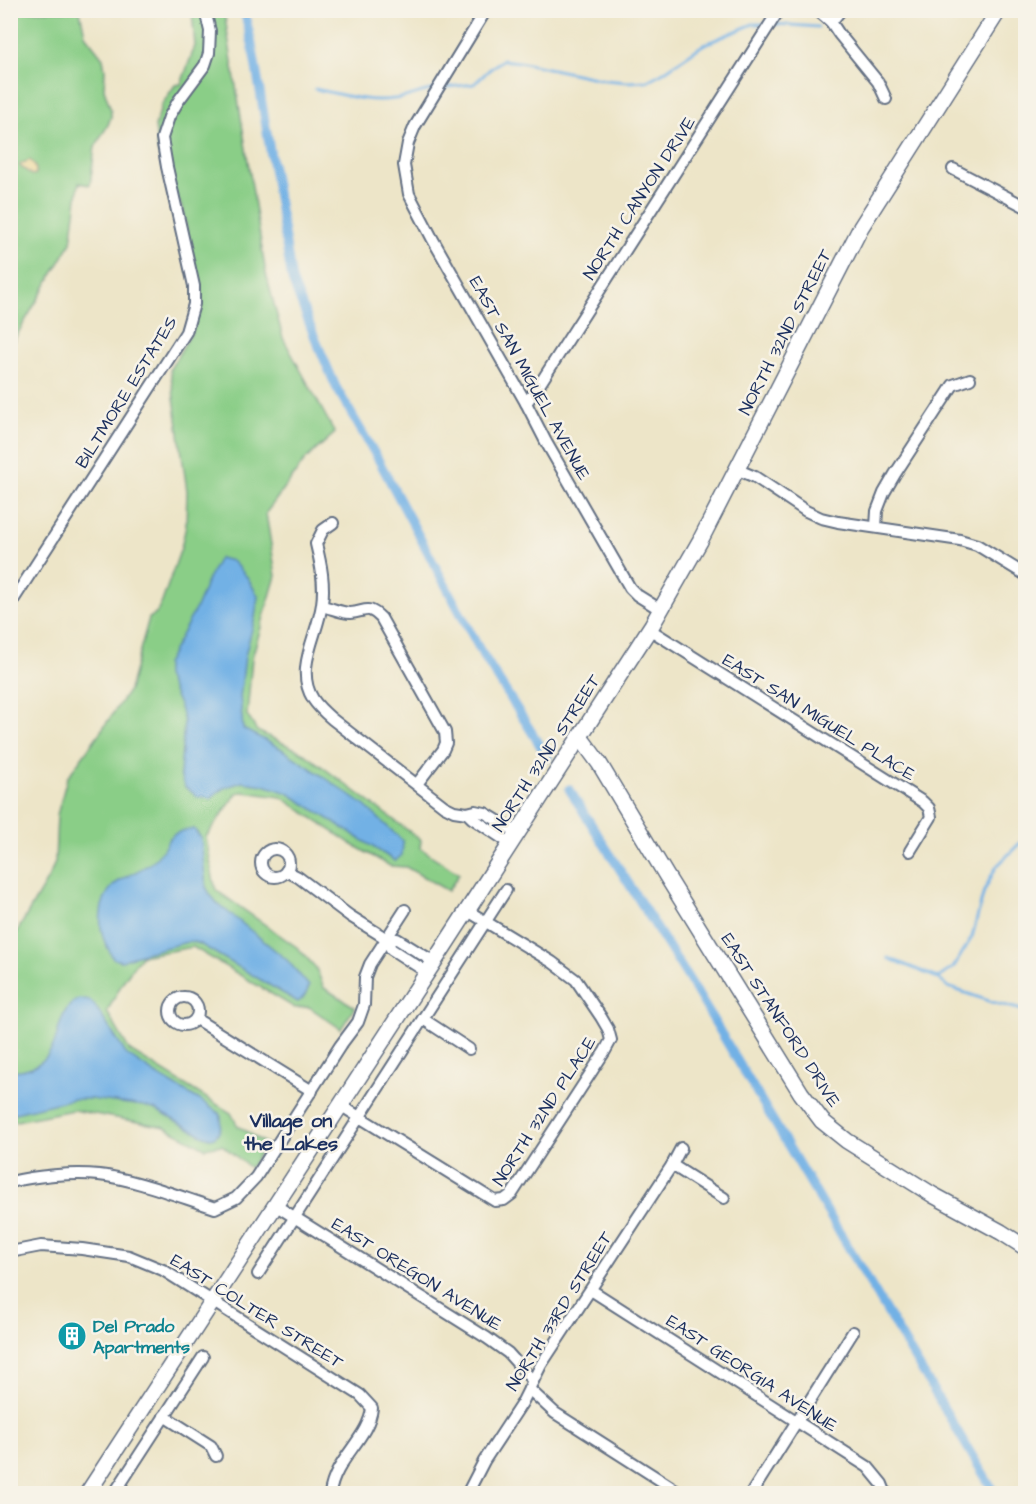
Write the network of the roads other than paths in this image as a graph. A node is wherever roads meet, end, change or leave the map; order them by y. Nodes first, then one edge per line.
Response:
1 (205, 10) edge
2 (486, 10) edge
3 (779, 10) edge
4 (817, 10) edge
5 (841, 10) edge
6 (999, 10) edge
7 (831, 22) junction
8 (885, 99) dead end
9 (953, 169) dead end
10 (1026, 207) edge
11 (970, 379) dead end
12 (526, 403) junction
13 (736, 469) junction
14 (333, 524) dead end
15 (876, 527) junction
16 (1026, 575) edge
17 (10, 605) edge
18 (322, 606) junction
19 (661, 610) junction
20 (649, 629) junction
21 (579, 737) junction
22 (417, 784) junction
23 (514, 839) junction
24 (910, 851) dead end
25 (286, 871) dead end
26 (506, 890) dead end
27 (405, 910) dead end
28 (468, 911) junction
29 (486, 922) junction
30 (387, 939) junction
31 (407, 945) junction
32 (400, 955) junction
33 (431, 968) junction
34 (196, 1019) dead end
35 (423, 1019) junction
36 (469, 1049) dead end
37 (312, 1091) junction
38 (340, 1105) junction
39 (360, 1116) junction
40 (681, 1148) dead end
41 (672, 1165) junction
42 (10, 1182) edge
43 (724, 1198) dead end
44 (275, 1205) junction
45 (295, 1217) junction
46 (1026, 1248) edge
47 (10, 1252) edge
48 (258, 1274) dead end
49 (591, 1290) junction
50 (213, 1302) junction
51 (853, 1332) dead end
52 (203, 1357) dead end
53 (531, 1385) junction
54 (164, 1416) junction
55 (797, 1422) junction
56 (216, 1456) dead end
57 (87, 1494) edge
58 (114, 1494) edge
59 (330, 1494) edge
60 (467, 1494) edge
61 (682, 1494) edge
62 (751, 1494) edge
63 (886, 1494) edge

1 - 17 street, BILTMORE ESTATES
2 - 12 street, EAST SAN MIGUEL AVENUE
3 - 12 street, NORTH CANYON DRIVE
4 - 7 street
5 - 7 street
6 - 13 main road, NORTH 32ND STREET
7 - 8 street
9 - 10 street
11 - 15 street
12 - 19 street, EAST SAN MIGUEL AVENUE
13 - 15 street
13 - 19 main road, NORTH 32ND STREET
14 - 18 street
15 - 16 street
18 - 22 street
18 - 22 street
19 - 20 main road, NORTH 32ND STREET
20 - 21 main road, NORTH 32ND STREET
20 - 24 street, EAST SAN MIGUEL PLACE
21 - 23 main road, NORTH 32ND STREET
21 - 46 main road, EAST STANFORD DRIVE
22 - 23 street
23 - 28 main road, NORTH 32ND STREET
25 - 30 street
26 - 29 street
27 - 30 street
28 - 29 street
28 - 33 main road, NORTH 32ND STREET
29 - 35 street
29 - 39 street, NORTH 32ND PLACE
30 - 31 street
30 - 32 street
30 - 37 street
31 - 32 street
31 - 33 street
32 - 33 street
33 - 38 main road, NORTH 32ND STREET
34 - 37 street
35 - 36 street
35 - 39 street
37 - 42 street
38 - 39 street
38 - 44 main road, NORTH 32ND STREET
39 - 45 street
40 - 41 street, NORTH 33RD STREET
41 - 43 street
41 - 49 street, NORTH 33RD STREET
44 - 45 street, EAST OREGON AVENUE
44 - 50 main road, NORTH 32ND STREET
45 - 48 street
45 - 53 street, EAST OREGON AVENUE
47 - 50 street, EAST COLTER STREET
49 - 53 street, NORTH 33RD STREET
49 - 55 street, EAST GEORGIA AVENUE
50 - 57 main road, NORTH 32ND STREET
50 - 59 street, EAST COLTER STREET
51 - 55 street
52 - 54 street
53 - 60 street, NORTH 33RD STREET
53 - 61 street, EAST OREGON AVENUE
54 - 56 street
54 - 58 street
55 - 62 street
55 - 63 street, EAST GEORGIA AVENUE

